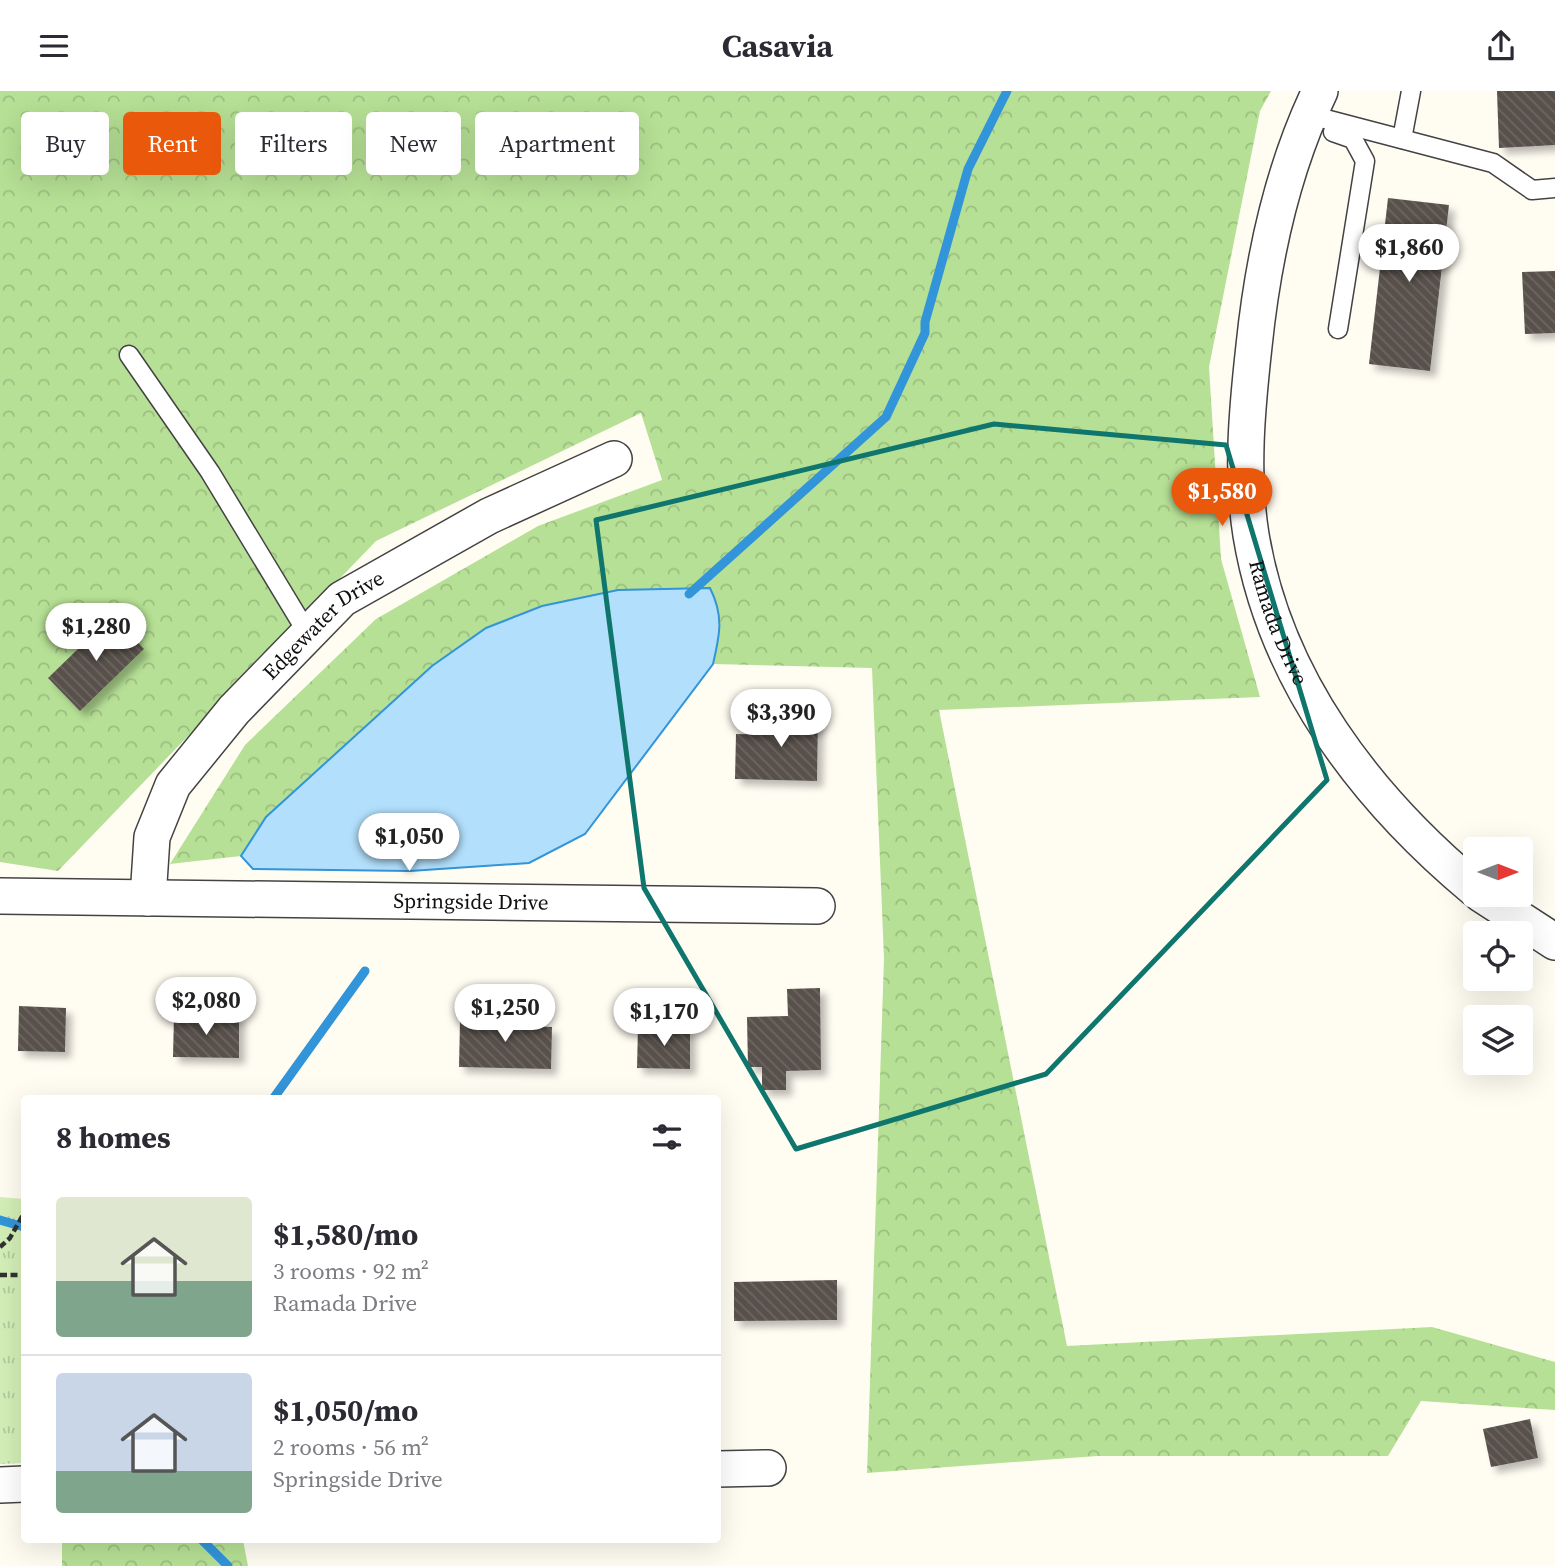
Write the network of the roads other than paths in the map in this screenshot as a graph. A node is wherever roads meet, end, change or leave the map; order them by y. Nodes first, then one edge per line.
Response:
1 (1411, 91) edge
2 (1312, 110) edge
3 (1402, 139) junction
4 (1555, 188) edge
5 (1338, 329) dead end
6 (129, 355) dead end
7 (614, 460) dead end
8 (308, 634) junction
9 (1463, 879) edge
10 (0, 896) edge
11 (148, 898) junction
12 (817, 906) dead end
13 (1501, 907) edge
14 (1555, 942) edge
15 (768, 1468) dead end
16 (721, 1469) edge
17 (21, 1484) edge
18 (0, 1485) edge

1 - 3 lane
2 - 3 lane
2 - 5 lane
2 - 9 street, Ramada Drive
3 - 4 lane
6 - 8 lane
7 - 8 street, Edgewater Drive
8 - 11 street, Edgewater Drive
10 - 11 street, Springside Drive
11 - 12 street, Springside Drive
13 - 14 street
15 - 16 street
17 - 18 street

